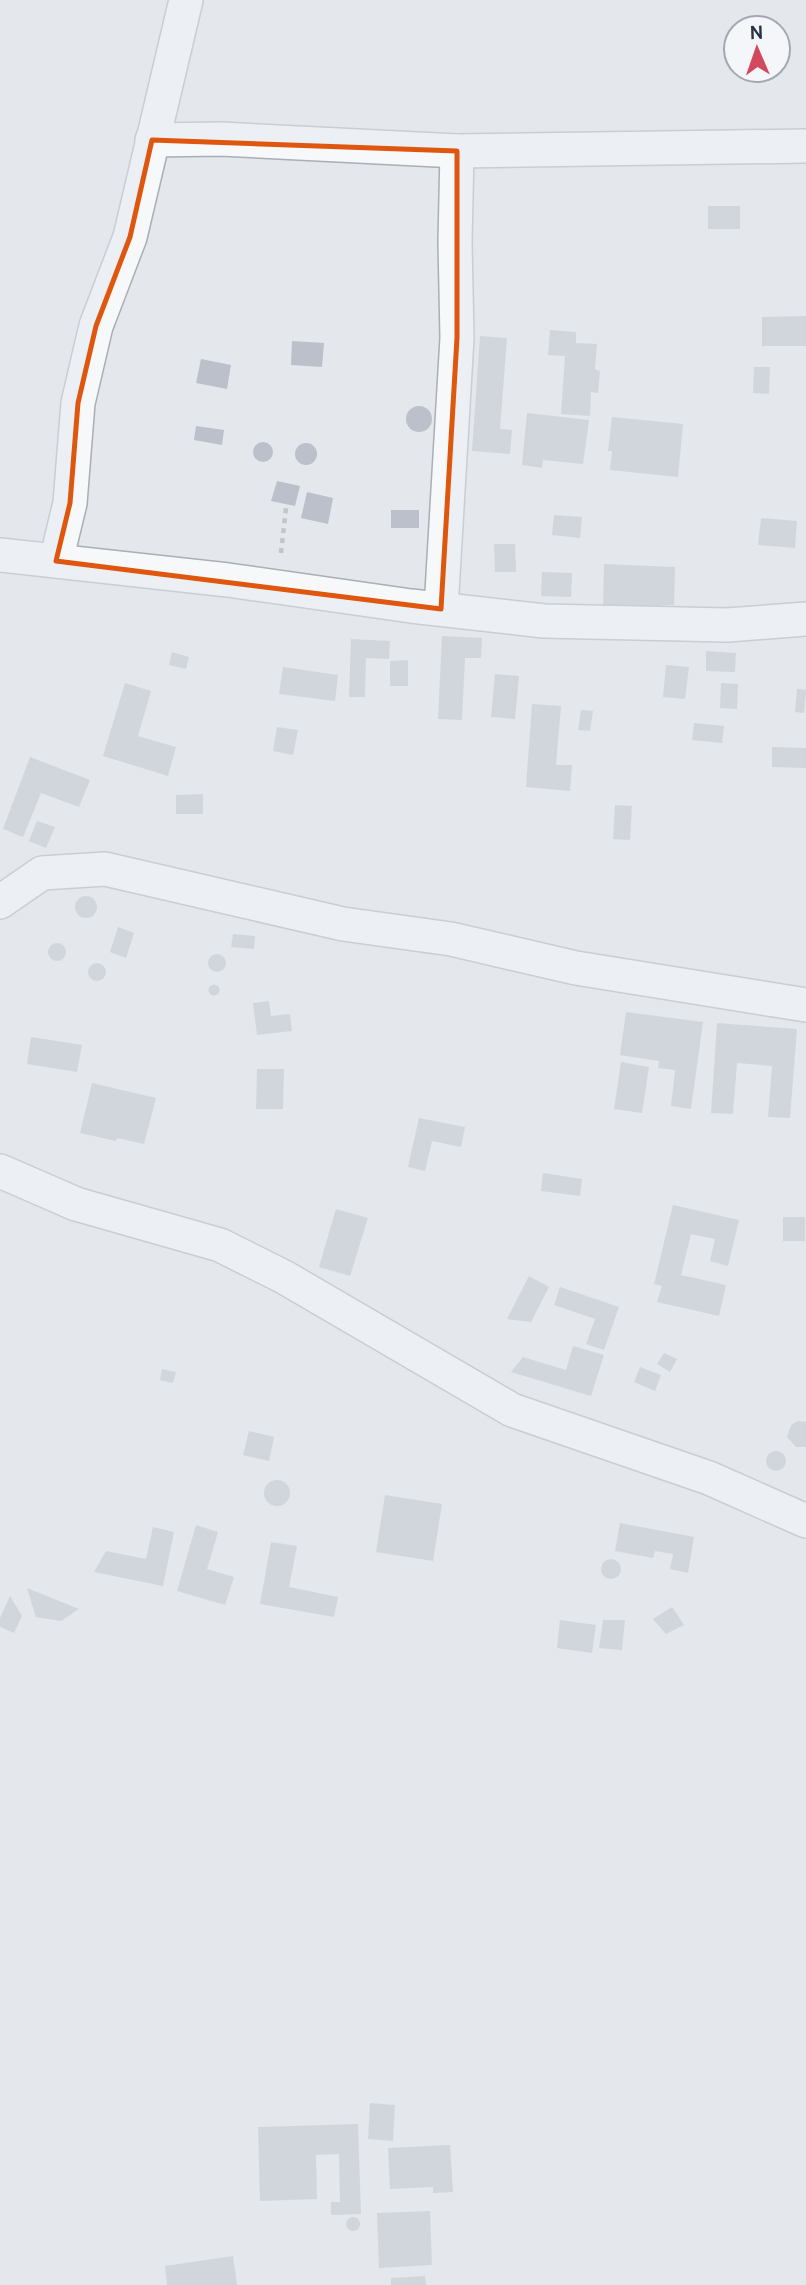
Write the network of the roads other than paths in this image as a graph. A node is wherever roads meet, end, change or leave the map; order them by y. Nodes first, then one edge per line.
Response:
1 (186, 0) edge
2 (152, 140) junction
3 (806, 146) edge
4 (457, 151) junction
5 (0, 555) edge
6 (56, 561) junction
7 (442, 609) junction
8 (806, 620) edge
9 (0, 902) edge
10 (806, 1005) edge
11 (0, 1171) edge
12 (806, 1521) edge

1 - 2 street
2 - 4 street
2 - 6 street
3 - 4 street
4 - 7 street
5 - 6 street
6 - 7 street
7 - 8 street
9 - 10 street
11 - 12 street

